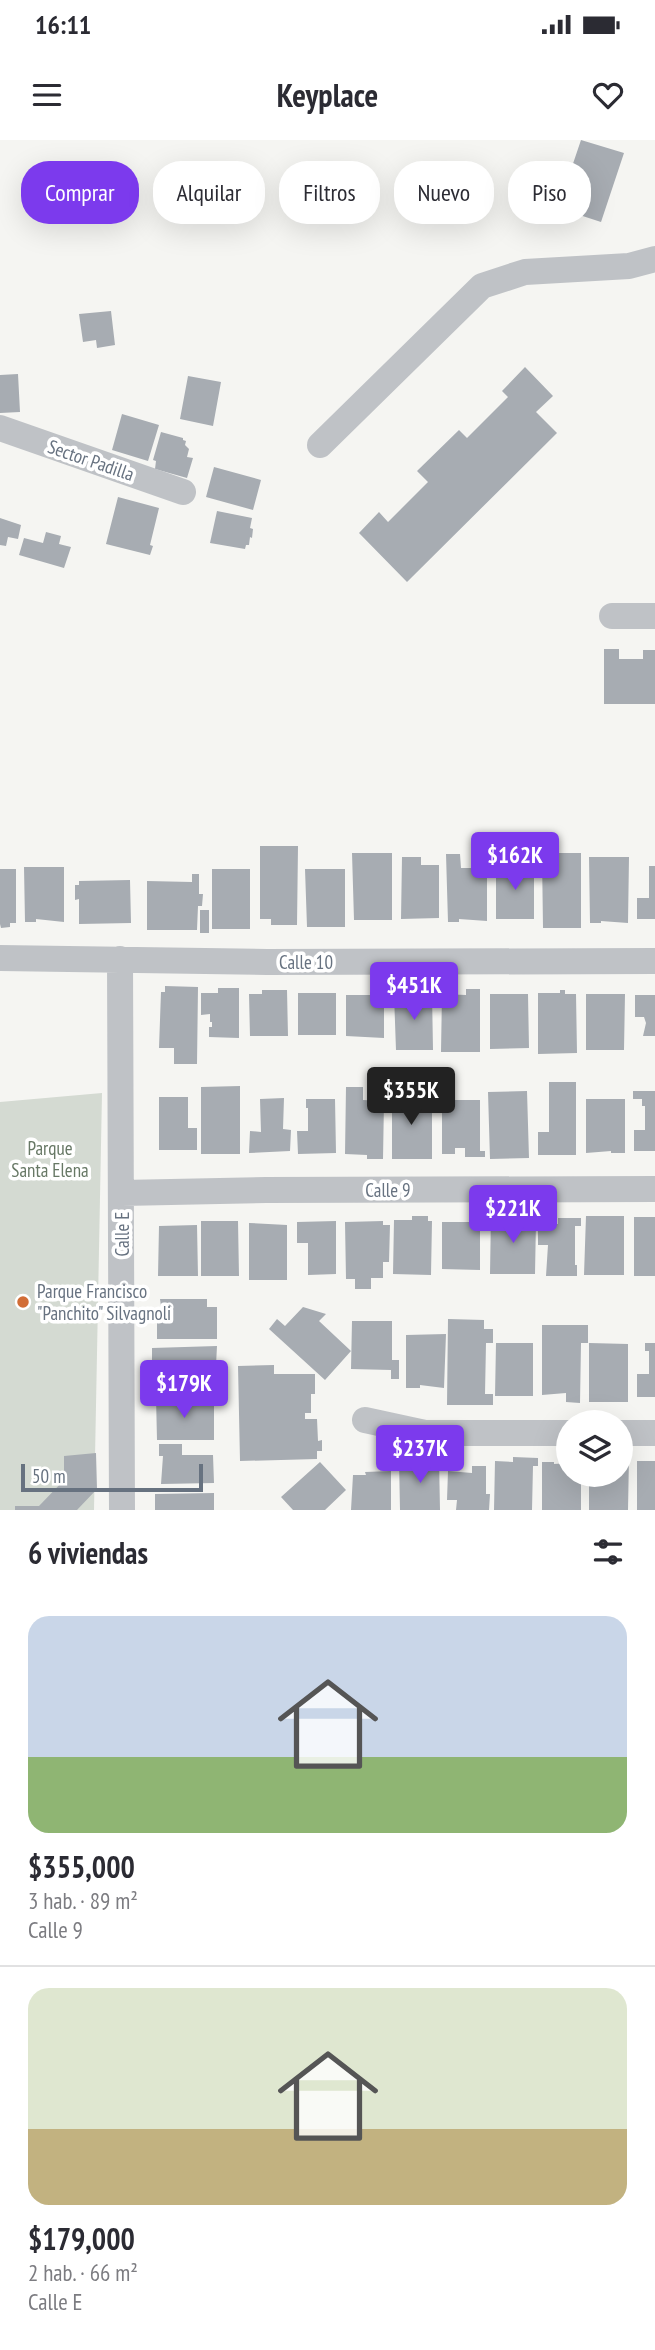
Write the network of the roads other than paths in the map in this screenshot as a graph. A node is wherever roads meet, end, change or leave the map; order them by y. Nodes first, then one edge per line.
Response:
1 (655, 259) edge
2 (0, 429) edge
3 (320, 445) dead end
4 (183, 492) dead end
5 (612, 616) dead end
6 (655, 616) edge
7 (0, 958) edge
8 (120, 959) junction
9 (655, 961) edge
10 (655, 1189) edge
11 (122, 1193) junction
12 (365, 1420) dead end
13 (556, 1433) edge
14 (633, 1433) edge
15 (655, 1433) edge
16 (122, 1510) edge

1 - 3 street
2 - 4 street, Sector Padilla
5 - 6 street
7 - 8 street, Calle 10
8 - 9 street, Calle 10
8 - 11 street, Calle E
10 - 11 street, Calle 9
11 - 16 street, Calle E
12 - 13 street
14 - 15 street

